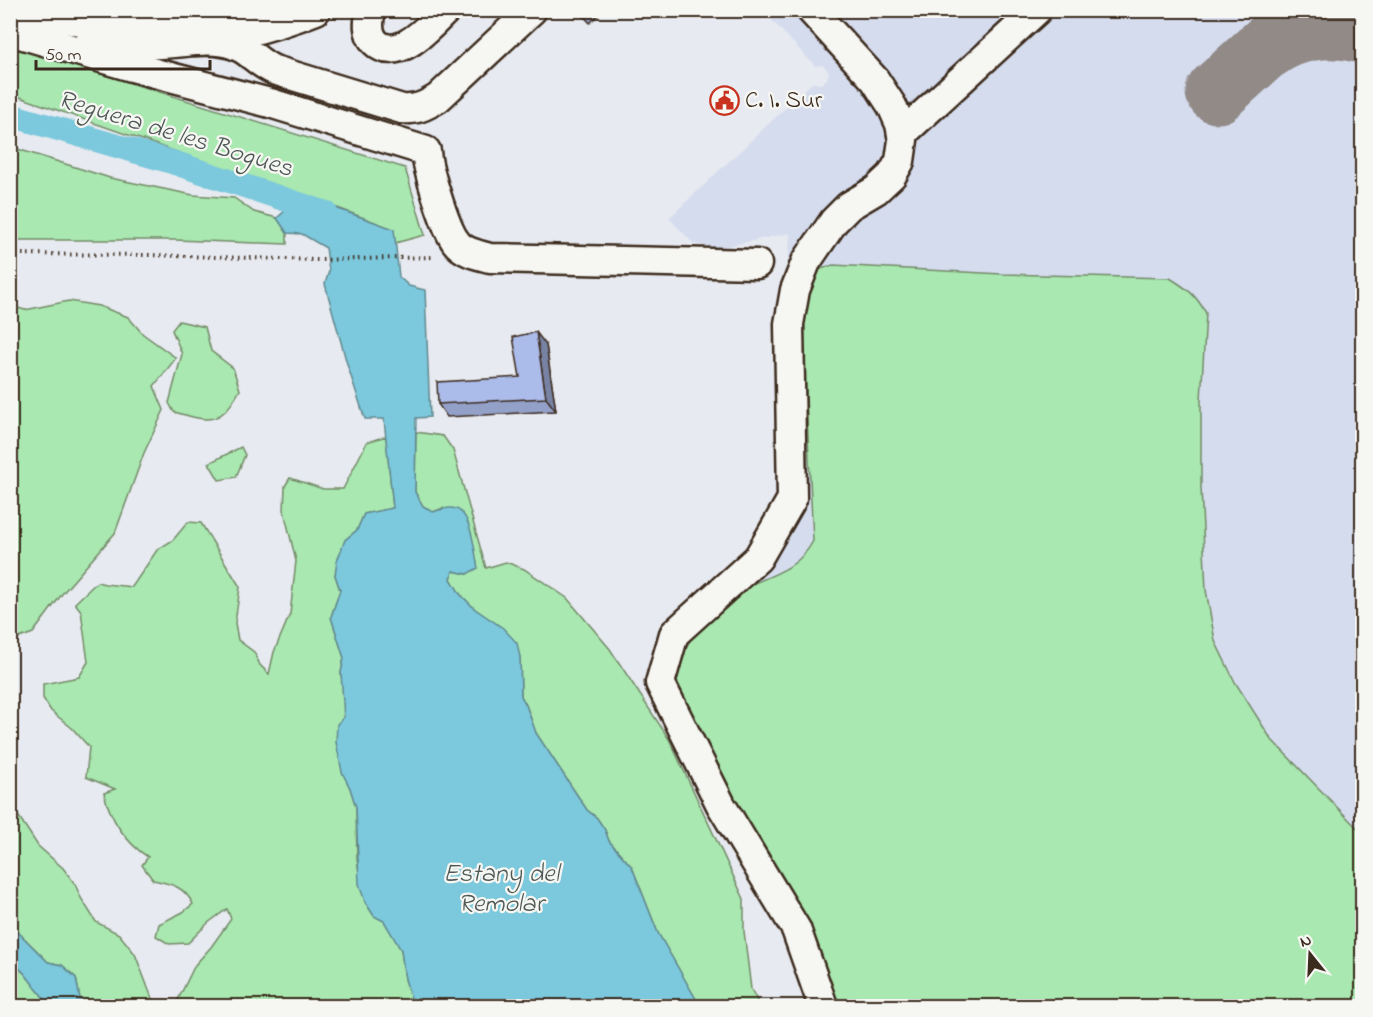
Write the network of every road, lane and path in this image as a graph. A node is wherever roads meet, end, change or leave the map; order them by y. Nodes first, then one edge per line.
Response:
1 (16, 10) edge
2 (240, 10) edge
3 (316, 10) edge
4 (329, 10) edge
5 (371, 10) edge
6 (446, 10) edge
7 (532, 10) edge
8 (811, 10) edge
9 (1037, 10) edge
10 (290, 21) junction
11 (10, 30) edge
12 (196, 41) junction
13 (243, 49) junction
14 (270, 103) junction
15 (902, 134) junction
16 (10, 254) edge
17 (414, 257) dead end
18 (757, 264) dead end
19 (824, 1006) edge

1 - 2 lane
3 - 10 lane
4 - 10 lane
5 - 6 lane
7 - 13 lane
8 - 15 lane
9 - 15 lane
10 - 12 lane
10 - 13 lane
11 - 12 lane
11 - 14 lane
12 - 13 lane
13 - 14 lane
14 - 18 lane
15 - 19 lane
16 - 17 path

